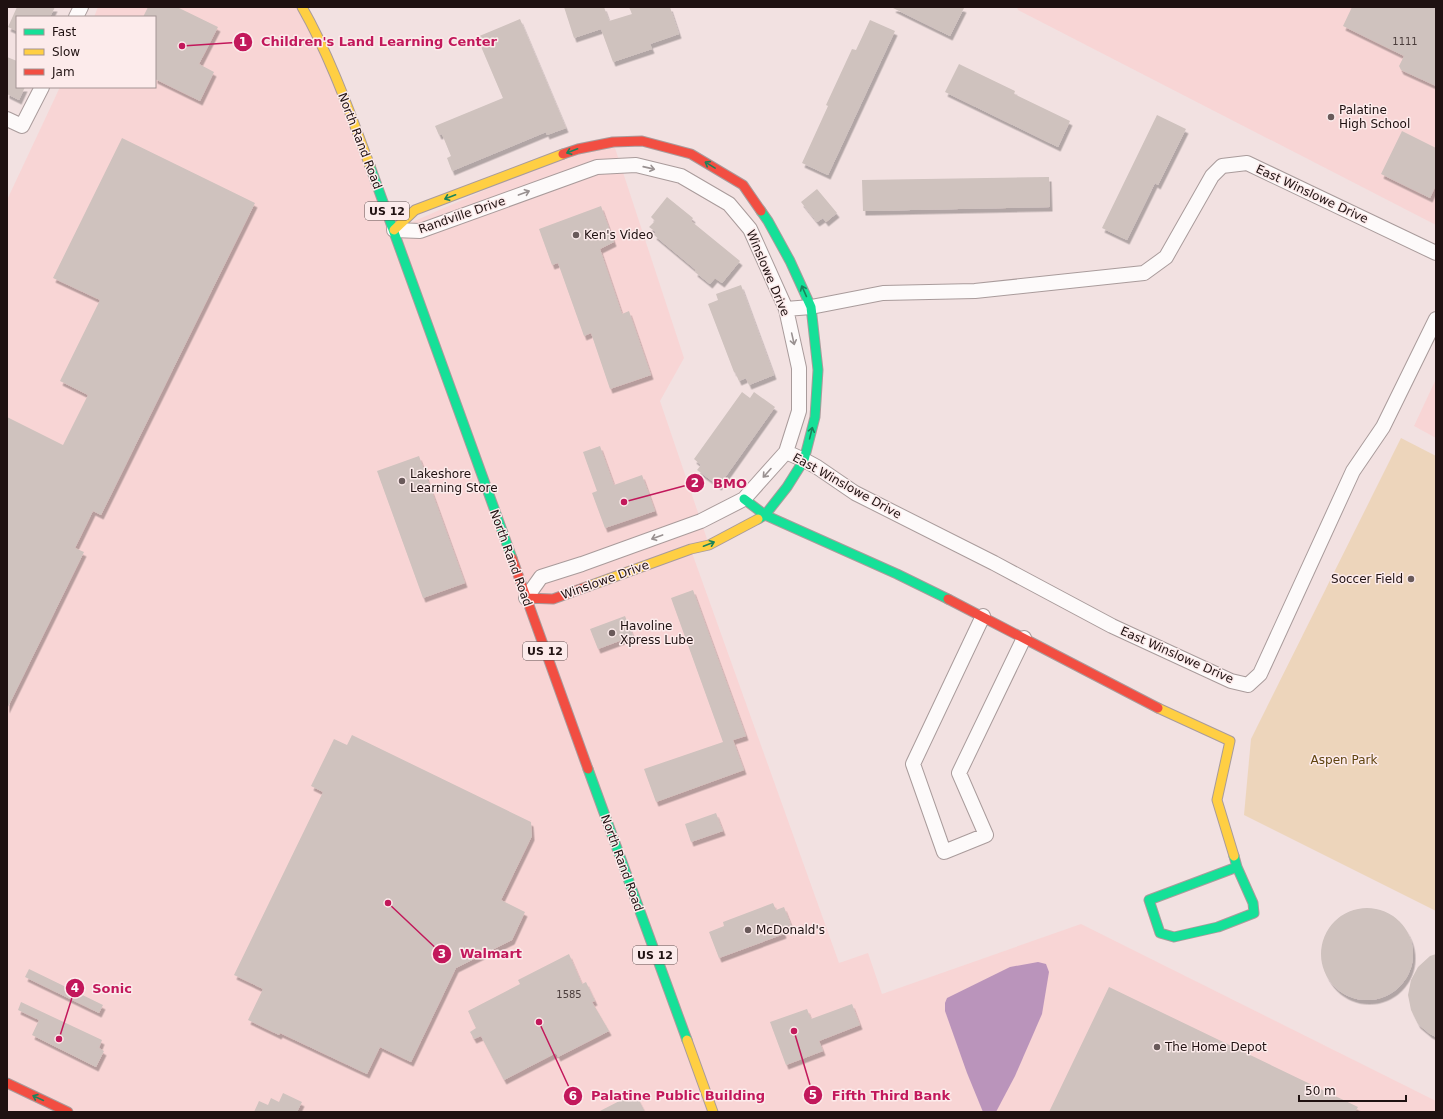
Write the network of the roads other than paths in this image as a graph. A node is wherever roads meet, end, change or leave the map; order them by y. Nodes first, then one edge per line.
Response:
1 (81, 7) edge
2 (302, 7) edge
3 (76, 16) edge
4 (41, 88) edge
5 (7, 119) edge
6 (592, 146) junction
7 (597, 167) junction
8 (743, 185) joint
9 (729, 204) joint
10 (394, 230) junction
11 (1436, 253) edge
12 (811, 307) junction
13 (786, 309) junction
14 (1436, 319) edge
15 (786, 452) junction
16 (804, 460) junction
17 (744, 499) junction
18 (765, 515) junction
19 (526, 598) junction
20 (982, 616) junction
21 (1024, 638) junction
22 (1237, 867) junction
23 (7, 1083) edge
24 (68, 1112) edge
25 (713, 1112) edge

1 - 3 street
2 - 10 street, North Rand Road / US 12
4 - 5 street
6 - 7 street
8 -> 6 street, Randville Drive
6 -> 10 street, Randville Drive
7 -> 9 street, Randville Drive
10 -> 7 street, Randville Drive
12 -> 8 street, Winslowe Drive
9 - 13 street, Winslowe Drive
10 - 19 street, North Rand Road / US 12
11 - 12 street, East Winslowe Drive
12 - 13 street, East Winslowe Drive
16 -> 12 street, Winslowe Drive
13 -> 15 street, Winslowe Drive
14 - 16 street, East Winslowe Drive
15 - 16 street, East Winslowe Drive
15 -> 17 street, Winslowe Drive
16 - 18 street, Winslowe Drive
17 - 18 street
17 -> 19 street, Winslowe Drive
19 -> 18 street, Winslowe Drive
18 - 20 street
19 - 25 street, North Rand Road / US 12
20 - 21 street
20 - 21 street
21 - 22 street
22 - 22 street
24 -> 23 street

